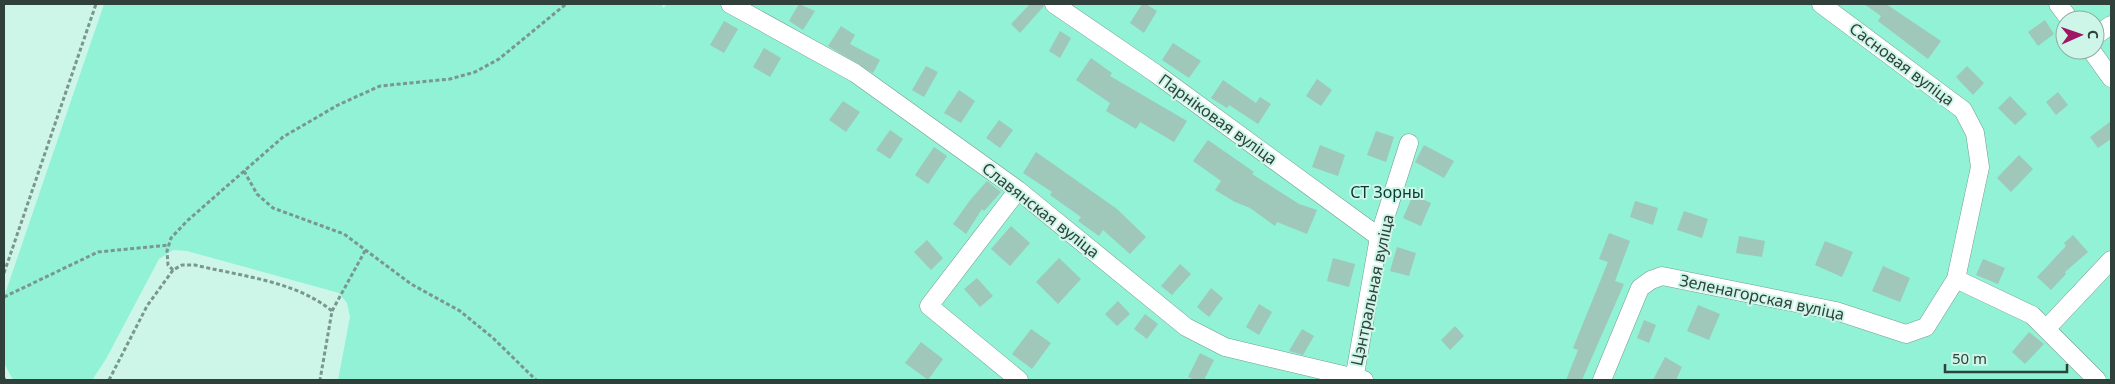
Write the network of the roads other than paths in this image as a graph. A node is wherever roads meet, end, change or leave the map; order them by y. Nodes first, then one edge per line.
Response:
1 (730, 4) edge
2 (1054, 4) edge
3 (1821, 4) edge
4 (2098, 60) edge
5 (2111, 78) edge
6 (1408, 143) dead end
7 (1018, 190) junction
8 (1379, 237) junction
9 (2111, 260) edge
10 (1956, 279) junction
11 (2047, 328) junction
12 (1019, 380) edge
13 (1358, 380) edge
14 (1602, 380) edge
15 (2098, 380) edge

1 - 7 street, Славянская вуліца
2 - 8 street, Парніковая вуліца
3 - 10 street, Сасновая вуліца
4 - 5 street
6 - 8 street, Цэнтральная вуліца
7 - 12 street
7 - 13 street, Славянская вуліца
8 - 13 street, Цэнтральная вуліца
9 - 11 street
10 - 11 street
10 - 14 street, Зеленагорская вуліца
11 - 15 street

